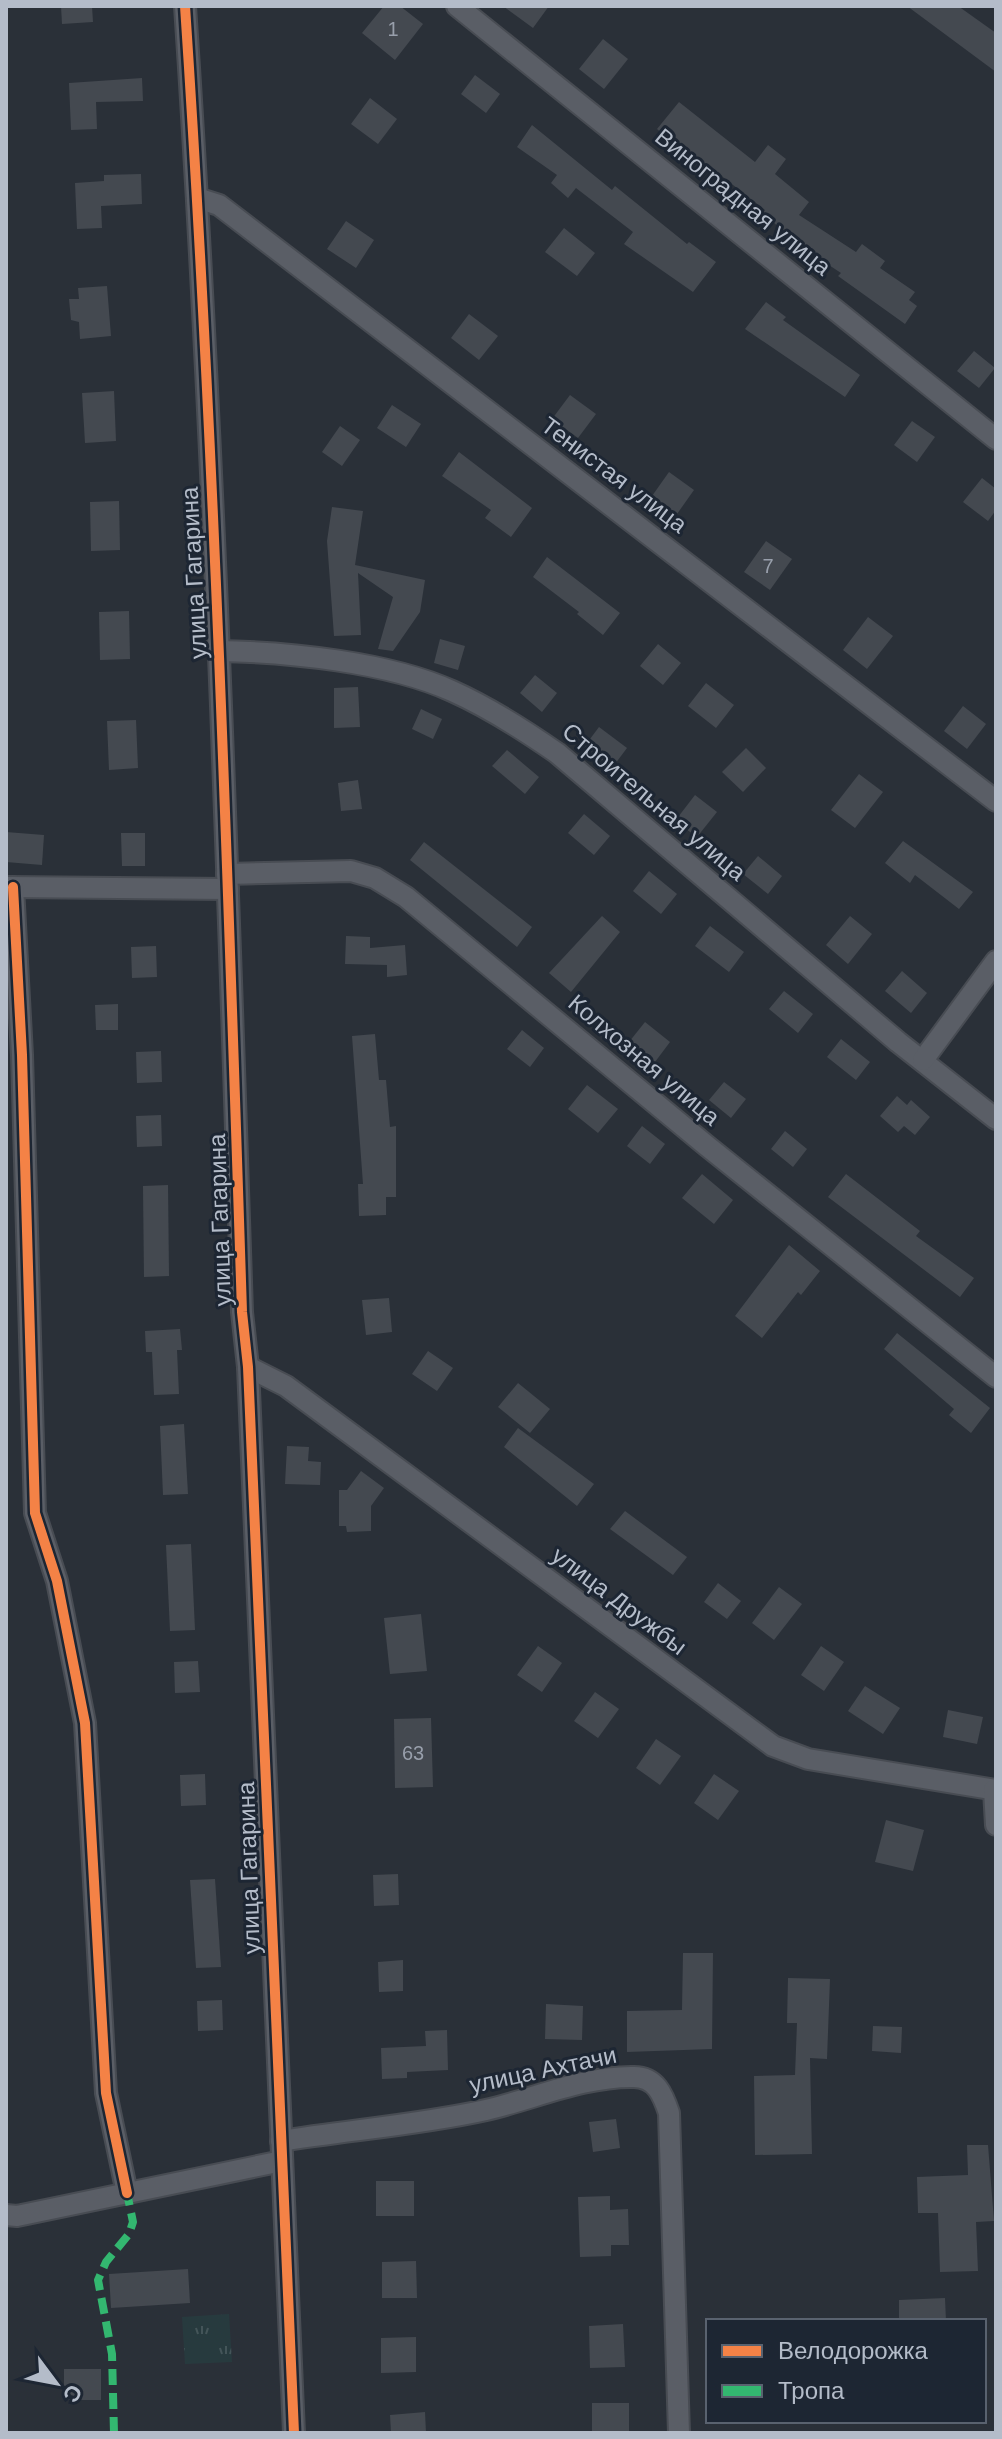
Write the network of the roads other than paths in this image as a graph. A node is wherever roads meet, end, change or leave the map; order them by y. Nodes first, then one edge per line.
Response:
1 (185, 6) edge
2 (457, 6) edge
3 (197, 198) junction
4 (996, 439) edge
5 (218, 651) junction
6 (996, 801) edge
7 (228, 882) junction
8 (10, 887) edge
9 (996, 961) edge
10 (923, 1060) junction
11 (996, 1119) edge
12 (248, 1367) junction
13 (996, 1377) edge
14 (995, 1790) edge
15 (996, 1825) edge
16 (281, 2151) junction
17 (127, 2193) junction
18 (6, 2215) edge
19 (294, 2433) edge
20 (679, 2433) edge

1 - 3 street, улица Гагарина
2 - 4 street, Виноградная улица
3 - 5 street, улица Гагарина
3 - 6 street, Тенистая улица
5 - 7 street, улица Гагарина
5 - 10 street, Строительная улица
7 - 8 street, Колхозная улица
7 - 12 street, улица Гагарина
7 - 13 street, Колхозная улица
8 - 17 street
9 - 10 street
10 - 11 street, Строительная улица
12 - 14 street, улица Дружбы
12 - 16 street, улица Гагарина
14 - 15 street
16 - 17 street
16 - 19 street, улица Гагарина
16 - 20 street, улица Ахтачи
17 - 18 street

